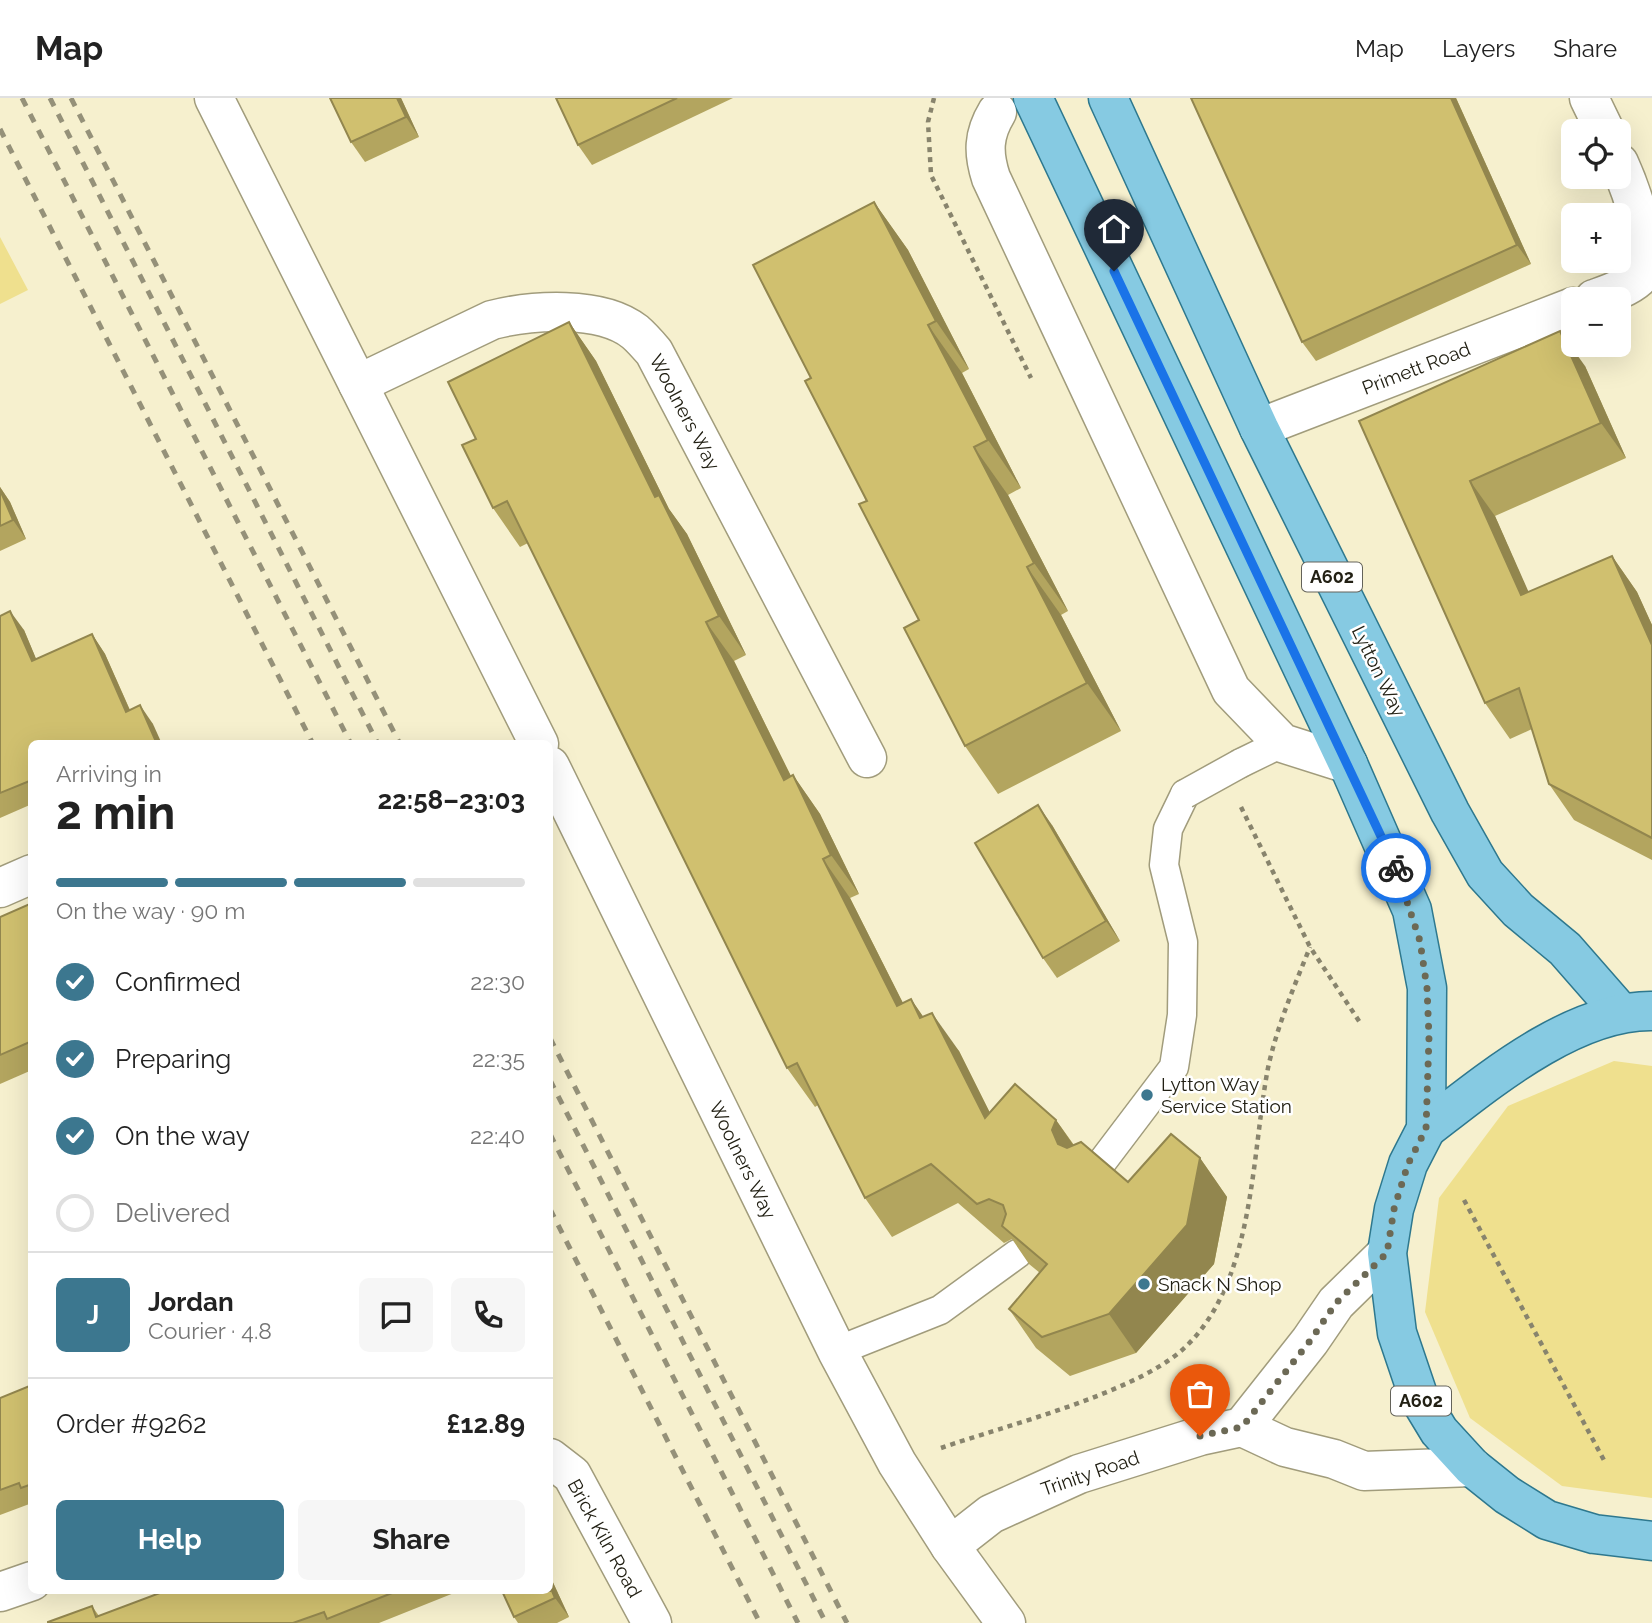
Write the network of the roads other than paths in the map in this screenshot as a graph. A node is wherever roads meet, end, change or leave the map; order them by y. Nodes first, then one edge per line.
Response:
1 (214, 98) edge
2 (1032, 98) edge
3 (1108, 98) edge
4 (1590, 98) edge
5 (997, 112) dead end
6 (1600, 119) edge
7 (1630, 189) edge
8 (1651, 263) edge
9 (1620, 287) edge
10 (1561, 312) edge
11 (358, 384) junction
12 (1259, 428) junction
13 (537, 740) edge
14 (1282, 743) junction
15 (867, 758) dead end
16 (1348, 764) junction
17 (553, 772) edge
18 (28, 876) edge
19 (0, 888) edge
20 (1636, 1012) edge
21 (1426, 1129) junction
22 (1096, 1170) edge
23 (1387, 1253) junction
24 (1017, 1254) edge
25 (837, 1351) junction
26 (1242, 1427) junction
27 (553, 1460) edge
28 (1472, 1467) junction
29 (1652, 1541) edge
30 (950, 1546) junction
31 (28, 1582) edge
32 (0, 1592) edge
33 (652, 1623) edge
34 (1006, 1623) edge

1 - 11 street
2 - 16 main road, Lytton Way / A602
3 - 12 main road, Lytton Way / A602
4 - 6 street
5 - 14 street
7 - 8 street
8 - 9 street
10 - 12 street, Primett Road
11 - 13 street
11 - 15 street, Woolners Way
12 - 20 main road, Lytton Way / A602
14 - 16 street
14 - 22 lane, bridge
16 - 21 main road, Lytton Way / A602
17 - 25 street, Woolners Way
18 - 19 street
20 - 21 main road, Lytton Way / A602
21 - 23 main road, Lytton Way / A602
23 - 26 street
23 - 28 main road, Lytton Way / A602
24 - 25 lane
25 - 30 street, Woolners Way
26 - 28 street
26 - 30 street, Trinity Road
27 - 33 street, Brick Kiln Road
28 - 29 main road, Lytton Way / A602
30 - 34 street, Woolners Way
31 - 32 street

